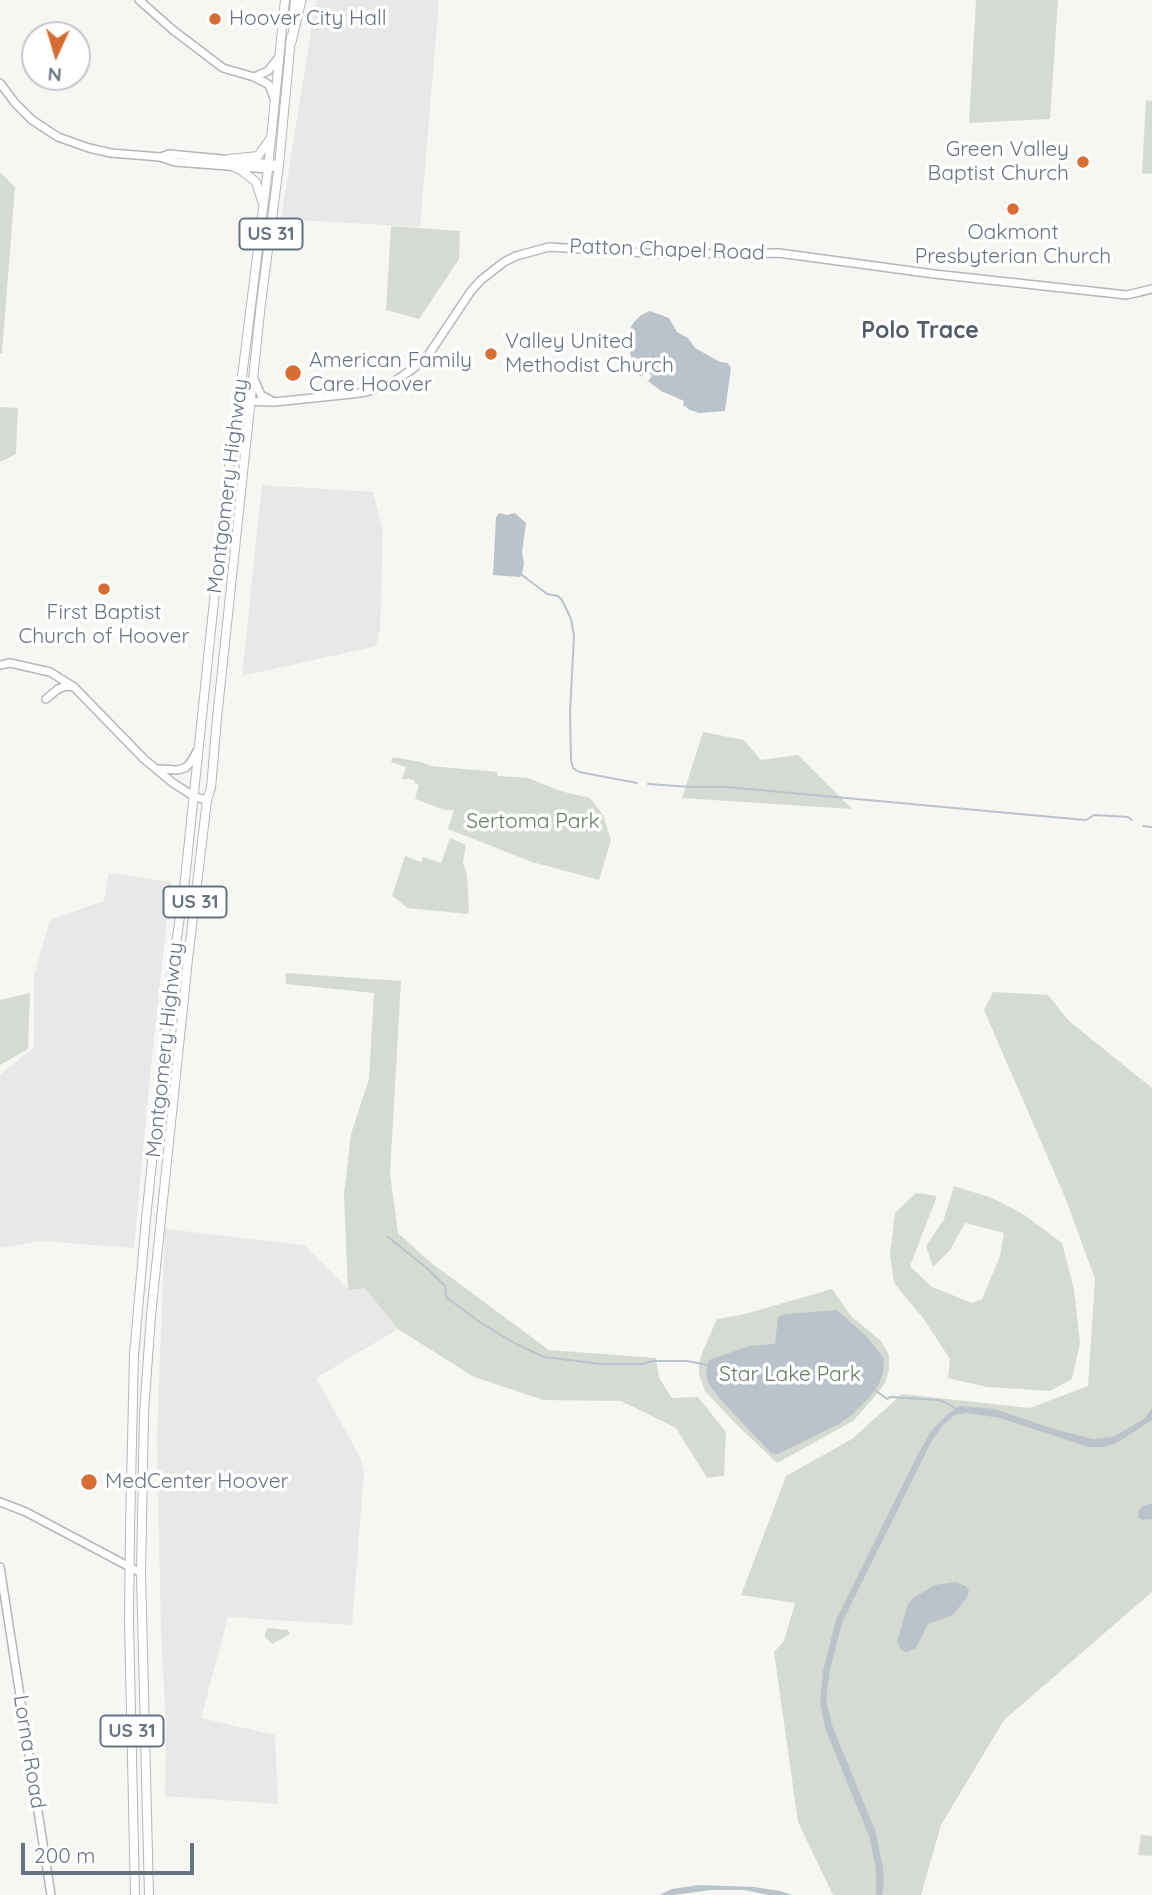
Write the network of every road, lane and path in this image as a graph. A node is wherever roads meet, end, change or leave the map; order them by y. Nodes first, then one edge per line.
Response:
1 (139, 0) edge
2 (285, 0) edge
3 (295, 0) edge
4 (301, 0) edge
5 (291, 43) junction
6 (278, 57) junction
7 (254, 77) junction
8 (0, 83) edge
9 (275, 98) junction
10 (271, 136) junction
11 (230, 163) junction
12 (279, 165) junction
13 (268, 166) junction
14 (263, 206) junction
15 (1152, 289) edge
16 (254, 379) junction
17 (239, 401) junction
18 (274, 402) junction
19 (251, 403) junction
20 (0, 665) edge
21 (74, 687) junction
22 (47, 699) dead end
23 (199, 748) junction
24 (155, 768) junction
25 (195, 797) junction
26 (207, 800) junction
27 (0, 1502) edge
28 (130, 1566) junction
29 (0, 1567) edge
30 (141, 1573) junction
31 (51, 1895) edge
32 (135, 1895) edge
33 (149, 1895) edge

1 - 7 street
2 - 6 main road, Montgomery Highway / US 31
3 - 5 main road, Montgomery Highway / US 31
4 - 5 highway
5 - 12 main road, Montgomery Highway / US 31
6 - 7 street
6 - 9 main road, Montgomery Highway / US 31
7 - 9 street
8 - 11 street
9 - 10 main road, Montgomery Highway / US 31
10 - 11 main road
10 - 13 main road, Montgomery Highway / US 31
11 - 13 street
11 - 14 main road
12 - 13 street
12 - 16 main road, Montgomery Highway / US 31
13 - 14 main road, Montgomery Highway / US 31
14 - 17 main road, Montgomery Highway / US 31
15 - 18 street, Patton Chapel Road
16 - 18 street
16 - 19 main road, Montgomery Highway / US 31
17 - 19 street, Patton Chapel Road
17 - 23 main road, Montgomery Highway / US 31
18 - 19 street, Patton Chapel Road
19 - 26 main road, Montgomery Highway / US 31
20 - 21 street
21 - 22 street
21 - 24 street
23 - 24 street
23 - 25 main road, Montgomery Highway / US 31
24 - 25 street
25 - 26 street
25 - 28 main road, Montgomery Highway / US 31
26 - 30 main road, Montgomery Highway / US 31
27 - 28 street
28 - 30 street
28 - 32 main road, Montgomery Highway / US 31
29 - 31 street, Lorna Road
30 - 33 main road, Montgomery Highway / US 31

